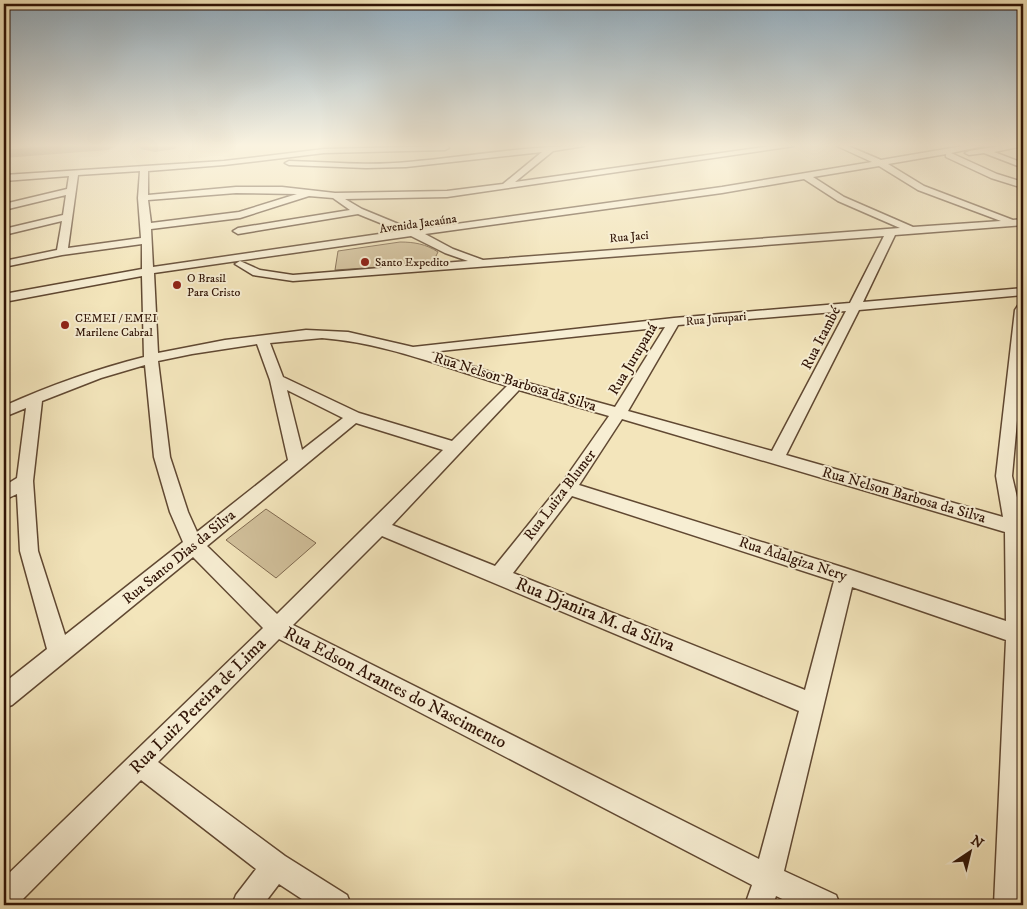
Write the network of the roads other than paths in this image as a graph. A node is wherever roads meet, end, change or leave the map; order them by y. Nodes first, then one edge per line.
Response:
1 (143, 188) edge
2 (490, 188) edge
3 (736, 188) edge
4 (757, 188) edge
5 (827, 188) edge
6 (922, 188) edge
7 (71, 191) joint
8 (307, 194) junction
9 (335, 196) junction
10 (143, 198) junction
11 (4, 207) edge
12 (359, 211) junction
13 (68, 216) junction
14 (1019, 222) edge
15 (146, 227) junction
16 (911, 229) junction
17 (238, 231) dead end
18 (4, 232) edge
19 (409, 232) junction
20 (891, 232) junction
21 (423, 237) junction
22 (147, 240) junction
23 (450, 251) junction
24 (62, 252) junction
25 (483, 263) junction
26 (4, 264) edge
27 (240, 264) junction
28 (452, 266) junction
29 (147, 273) junction
30 (1023, 292) edge
31 (987, 294) junction
32 (4, 298) edge
33 (856, 306) junction
34 (1022, 309) edge
35 (674, 322) junction
36 (262, 339) junction
37 (482, 342) junction
38 (408, 350) junction
39 (151, 357) junction
40 (472, 371) junction
41 (277, 380) junction
42 (516, 385) junction
43 (35, 397) junction
44 (4, 412) edge
45 (620, 414) junction
46 (354, 417) junction
47 (455, 448) junction
48 (777, 458) junction
49 (297, 462) junction
50 (25, 481) junction
51 (568, 488) junction
52 (4, 494) edge
53 (379, 527) junction
54 (1019, 529) edge
55 (194, 545) junction
56 (499, 576) junction
57 (845, 576) junction
58 (276, 627) junction
59 (1017, 634) junction
60 (59, 652) junction
61 (4, 697) edge
62 (811, 704) junction
63 (140, 764) junction
64 (275, 866) junction
65 (768, 878) junction
66 (4, 898) edge
67 (246, 905) edge
68 (337, 905) edge
69 (759, 905) edge
70 (826, 905) edge
71 (1008, 905) edge

1 - 10 street, Rua Edson Arantes do Nascimento
2 - 9 street
3 - 19 street, Avenida Jacaúna
4 - 21 street, Avenida Jacaúna
5 - 16 street
6 - 14 street
7 - 11 street
7 - 13 street
8 - 9 street
8 - 10 street
8 - 15 street
9 - 12 street
10 - 15 street, Rua Edson Arantes do Nascimento
12 - 17 street
12 - 19 street
13 - 18 street
13 - 24 street
14 - 16 street, Rua Jaci
15 - 22 street, Rua Edson Arantes do Nascimento
16 - 20 street, Rua Jaci
19 - 21 street
19 - 29 street, Avenida Jacaúna
20 - 25 street, Rua Jaci
20 - 33 street, Rua Itambé
21 - 23 street
21 - 27 street, Avenida Jacaúna
22 - 24 street
22 - 29 street, Rua Edson Arantes do Nascimento
23 - 25 street
23 - 28 street
24 - 26 street
25 - 28 street, Rua Jaci
27 - 28 street, Rua Jaci
27 - 29 street, Avenida Jacaúna
29 - 32 street
29 - 39 street, Rua Edson Arantes do Nascimento
30 - 31 street, Rua Jurupari
31 - 33 street, Rua Jurupari
31 - 34 street
33 - 35 street, Rua Jurupari
33 - 48 street, Rua Itambé
34 - 54 street
35 - 37 street, Rua Jurupari
35 - 45 street, Rua Jurupaná
36 - 38 street, Rua Nelson Barbosa da Silva
36 - 39 street, Rua Nelson Barbosa da Silva
36 - 41 street
37 - 38 street, Rua Jurupari
37 - 40 street
38 - 40 street, Rua Nelson Barbosa da Silva
39 - 43 street, Rua Nelson Barbosa da Silva
39 - 55 street, Rua Edson Arantes do Nascimento
40 - 42 street, Rua Nelson Barbosa da Silva
41 - 46 street
41 - 49 street
42 - 45 street, Rua Nelson Barbosa da Silva
42 - 47 street, Rua Luiz Pereira de Lima
43 - 44 street, Rua Nelson Barbosa da Silva
43 - 50 street
45 - 48 street, Rua Nelson Barbosa da Silva
45 - 51 street, Rua Luiza Blumer
46 - 47 street
46 - 49 street, Rua Santo Dias da Silva
47 - 53 street, Rua Luiz Pereira de Lima
48 - 54 street, Rua Nelson Barbosa da Silva
49 - 55 street, Rua Santo Dias da Silva
50 - 52 street
50 - 60 street
51 - 56 street, Rua Luiza Blumer
51 - 57 street, Rua Adalgiza Nery
53 - 56 street, Rua Djanira M. da Silva
53 - 58 street, Rua Luiz Pereira de Lima
54 - 59 street
55 - 58 street, Rua Edson Arantes do Nascimento
55 - 60 street, Rua Santo Dias da Silva
56 - 62 street, Rua Djanira M. da Silva
57 - 59 street, Rua Adalgiza Nery
57 - 62 street
58 - 63 street, Rua Luiz Pereira de Lima
58 - 65 street, Rua Edson Arantes do Nascimento
59 - 71 street
60 - 61 street, Rua Santo Dias da Silva
62 - 65 street
63 - 64 street
63 - 66 street, Rua Luiz Pereira de Lima
64 - 67 street
64 - 68 street
65 - 69 street
65 - 70 street, Rua Edson Arantes do Nascimento

